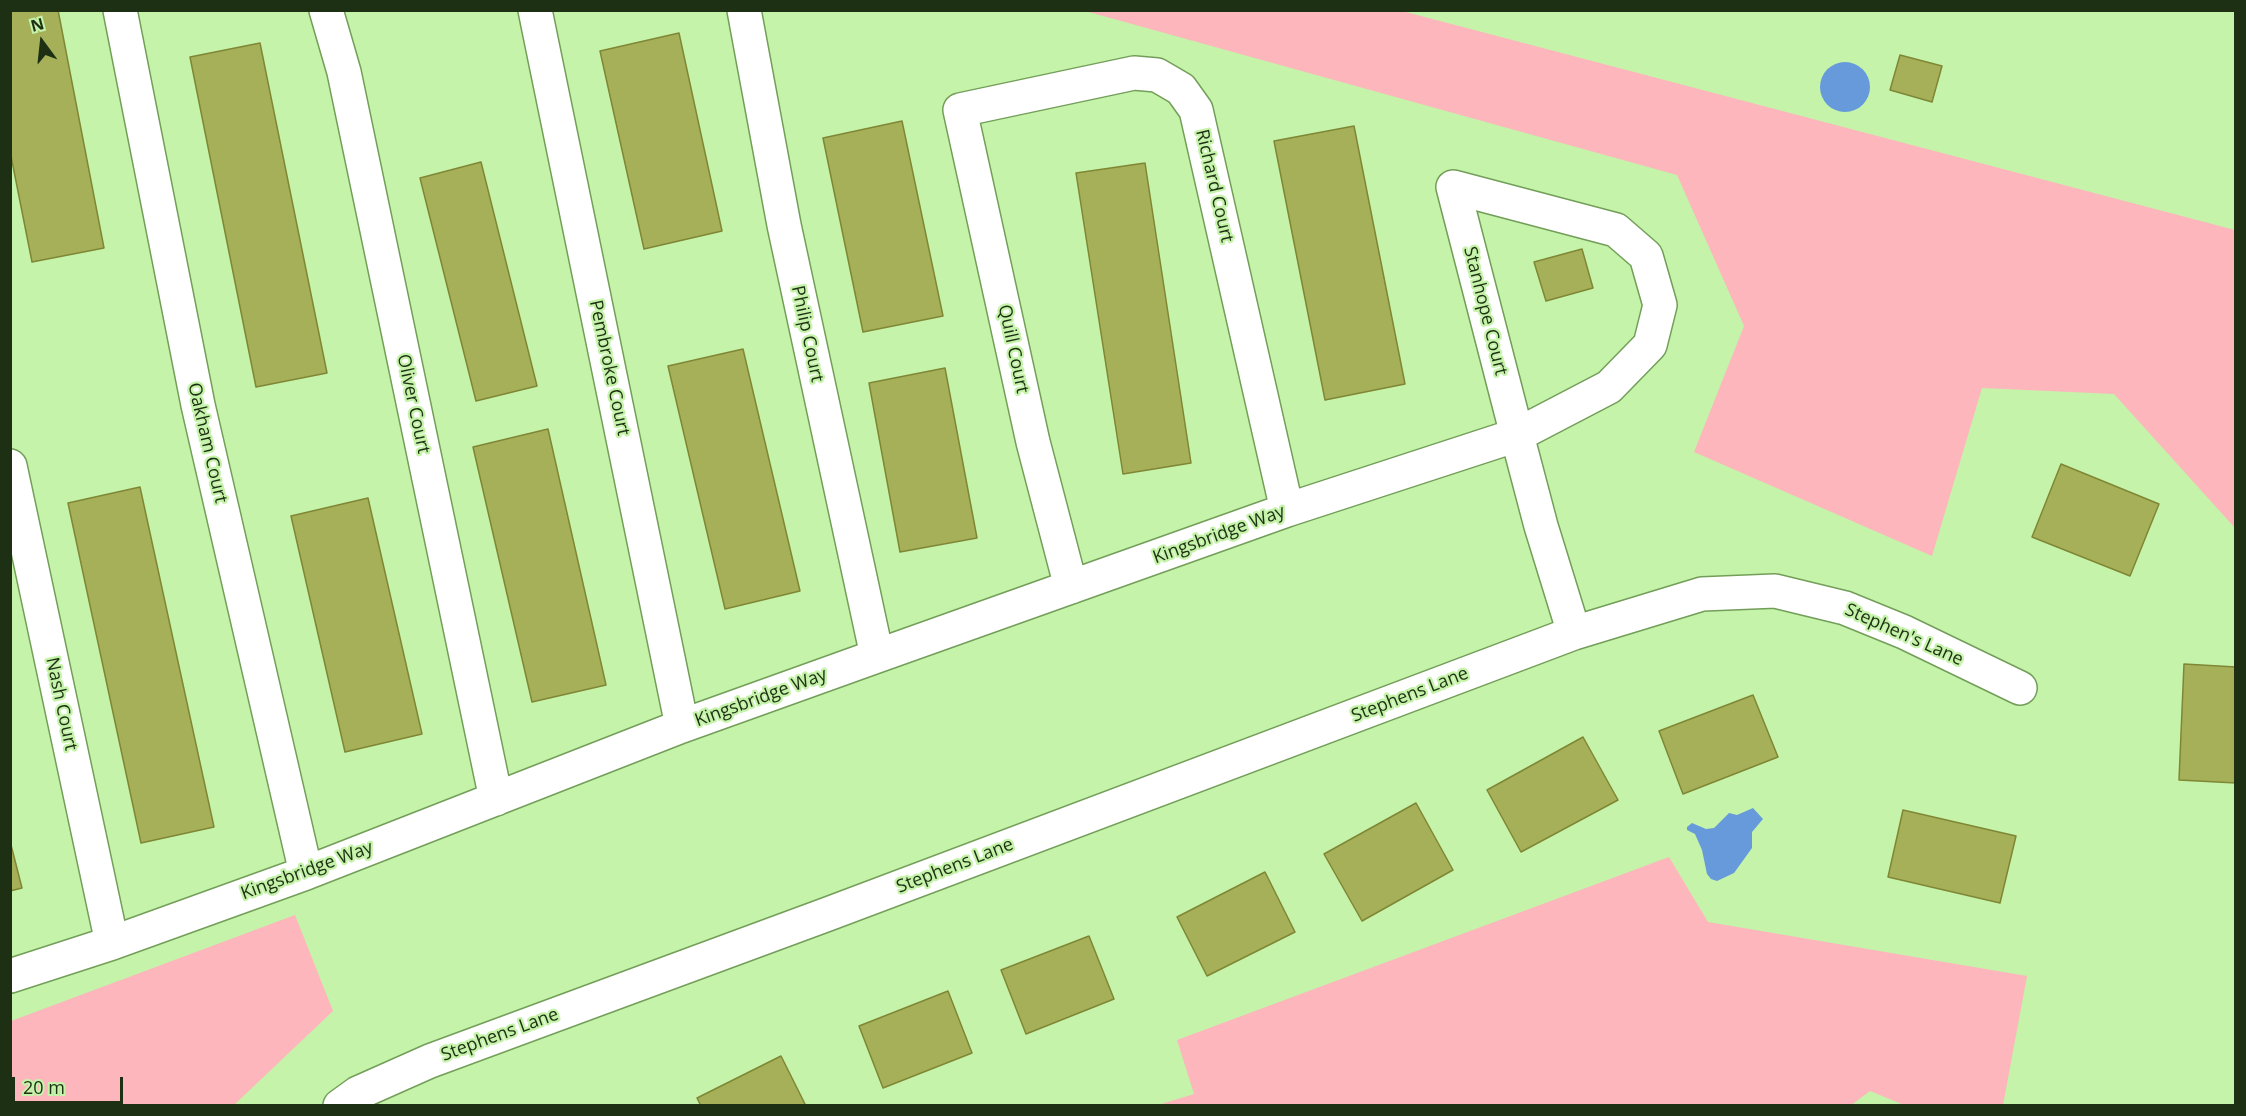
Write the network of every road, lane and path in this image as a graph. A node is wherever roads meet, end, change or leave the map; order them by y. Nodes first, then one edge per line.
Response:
1 (120, 10) edge
2 (326, 10) edge
3 (535, 10) edge
4 (744, 10) edge
5 (960, 110) joint
6 (1453, 187) joint
7 (1517, 435) junction
8 (10, 466) edge
9 (1287, 510) junction
10 (1071, 587) junction
11 (1574, 633) junction
12 (877, 656) junction
13 (2020, 688) dead end
14 (682, 726) junction
15 (496, 799) junction
16 (306, 873) junction
17 (112, 943) junction
18 (10, 976) edge
19 (340, 1106) edge

1 - 16 street, Oakham Court
2 - 15 street, Oliver Court
3 - 14 street, Pembroke Court
4 - 12 street, Philip Court
5 - 9 street, Richard Court
5 - 10 street, Quill Court
6 - 7 street, Stanhope Court
6 - 7 street, Kingsbridge Way
7 - 9 street, Kingsbridge Way
7 - 11 street
8 - 17 street, Nash Court
9 - 10 street, Kingsbridge Way
10 - 12 street, Kingsbridge Way
11 - 13 street, Stephen's Lane
11 - 19 street, Stephens Lane
12 - 14 street, Kingsbridge Way
14 - 15 street, Kingsbridge Way
15 - 16 street, Kingsbridge Way
16 - 17 street, Kingsbridge Way
17 - 18 street, Kingsbridge Way

